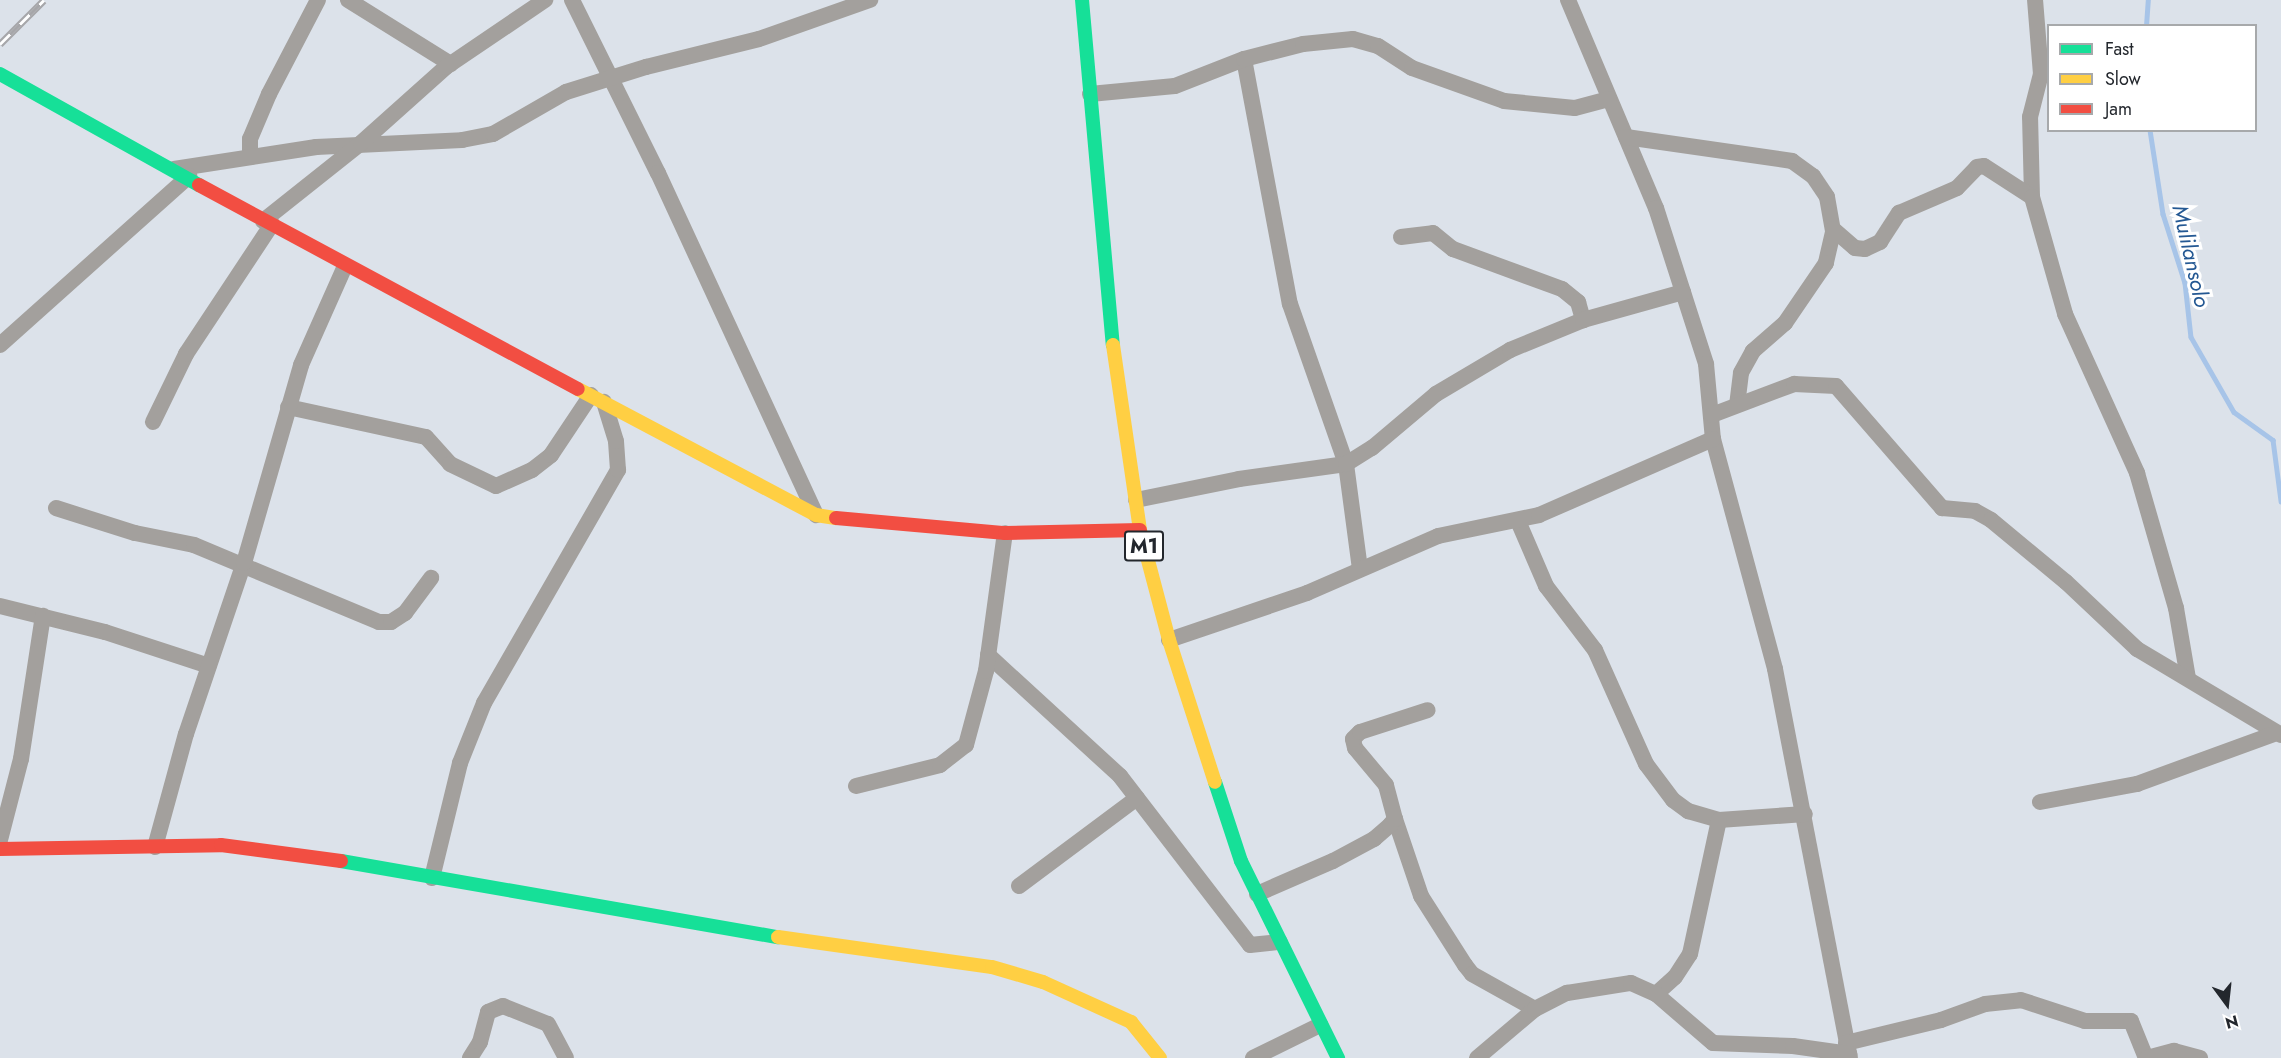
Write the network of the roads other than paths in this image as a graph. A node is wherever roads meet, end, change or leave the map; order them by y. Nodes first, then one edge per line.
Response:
1 (318, 0) edge
2 (348, 0) edge
3 (545, 0) edge
4 (572, 0) edge
5 (870, 0) edge
6 (1082, 0) edge
7 (1568, 0) edge
8 (2035, 0) edge
9 (1244, 59) junction
10 (451, 64) junction
11 (0, 74) edge
12 (612, 78) junction
13 (1090, 94) junction
14 (1609, 99) junction
15 (1626, 137) junction
16 (361, 143) junction
17 (250, 157) junction
18 (182, 173) junction
19 (2032, 197) junction
20 (267, 223) junction
21 (1833, 229) junction
22 (1401, 237) dead end
23 (345, 266) junction
24 (1683, 292) junction
25 (1583, 320) junction
26 (0, 345) edge
27 (597, 398) junction
28 (1737, 405) junction
29 (288, 407) junction
30 (1712, 415) junction
31 (153, 422) dead end
32 (1713, 439) junction
33 (1346, 464) junction
34 (1136, 500) junction
35 (56, 508) dead end
36 (816, 515) junction
37 (1518, 521) junction
38 (1140, 530) junction
39 (1005, 533) junction
40 (244, 562) junction
41 (1360, 569) junction
42 (430, 578) dead end
43 (0, 606) edge
44 (43, 616) junction
45 (1169, 640) junction
46 (988, 654) junction
47 (209, 666) junction
48 (2188, 678) junction
49 (1428, 710) dead end
50 (2279, 734) edge
51 (856, 786) dead end
52 (1137, 798) junction
53 (2040, 802) dead end
54 (1805, 814) junction
55 (1395, 819) junction
56 (1719, 820) junction
57 (0, 840) edge
58 (155, 847) junction
59 (0, 849) edge
60 (432, 878) junction
61 (1019, 886) dead end
62 (1257, 894) junction
63 (1281, 942) junction
64 (1656, 994) junction
65 (1535, 1009) junction
66 (1320, 1025) junction
67 (1848, 1052) edge
68 (470, 1058) edge
69 (567, 1058) edge
70 (1160, 1058) edge
71 (1253, 1058) edge
72 (1338, 1058) edge
73 (1477, 1058) edge
74 (2146, 1058) edge
75 (2200, 1058) edge

1 - 17 street
2 - 10 street
3 - 10 street
4 - 12 street
5 - 12 street
6 - 13 street, M1
7 - 14 street
8 - 19 street
9 - 13 street
9 - 14 street
9 - 33 street
10 - 16 street
11 - 18 street
12 - 16 street
12 - 36 street
13 - 34 street, M1
14 - 15 street
15 - 21 street
15 - 24 street
16 - 17 street
16 - 20 street
17 - 18 street
18 - 20 street
18 - 26 street
19 - 21 street
19 - 48 street
20 - 23 street
20 - 31 street
21 - 28 street
22 - 25 street
23 - 27 street
23 - 29 street
24 - 25 street
24 - 30 street
25 - 33 street
27 - 29 street
27 - 36 street
27 - 60 street
28 - 30 street
28 - 48 street
29 - 40 street
30 - 32 street
32 - 37 street
32 - 54 street
33 - 34 street
33 - 41 street
34 - 38 street, M1
35 - 40 street
36 - 39 street
37 - 41 street
37 - 56 street
38 - 39 street
38 - 45 street, M1
39 - 46 street
40 - 42 street
40 - 47 street
41 - 45 street
43 - 44 street
44 - 47 street
44 - 57 street
45 - 62 street, M1
46 - 51 street
46 - 52 street
47 - 58 street
48 - 50 street
49 - 55 street
50 - 53 street
52 - 61 street
52 - 63 street
54 - 56 street
54 - 67 street
55 - 62 street
55 - 65 street
56 - 64 street
58 - 59 street
58 - 60 street
60 - 70 street
62 - 63 street, M1
63 - 66 street, M1
64 - 65 street
64 - 67 street
65 - 73 street
66 - 71 street
66 - 72 street, M1
67 - 74 street
68 - 69 street
74 - 75 street

